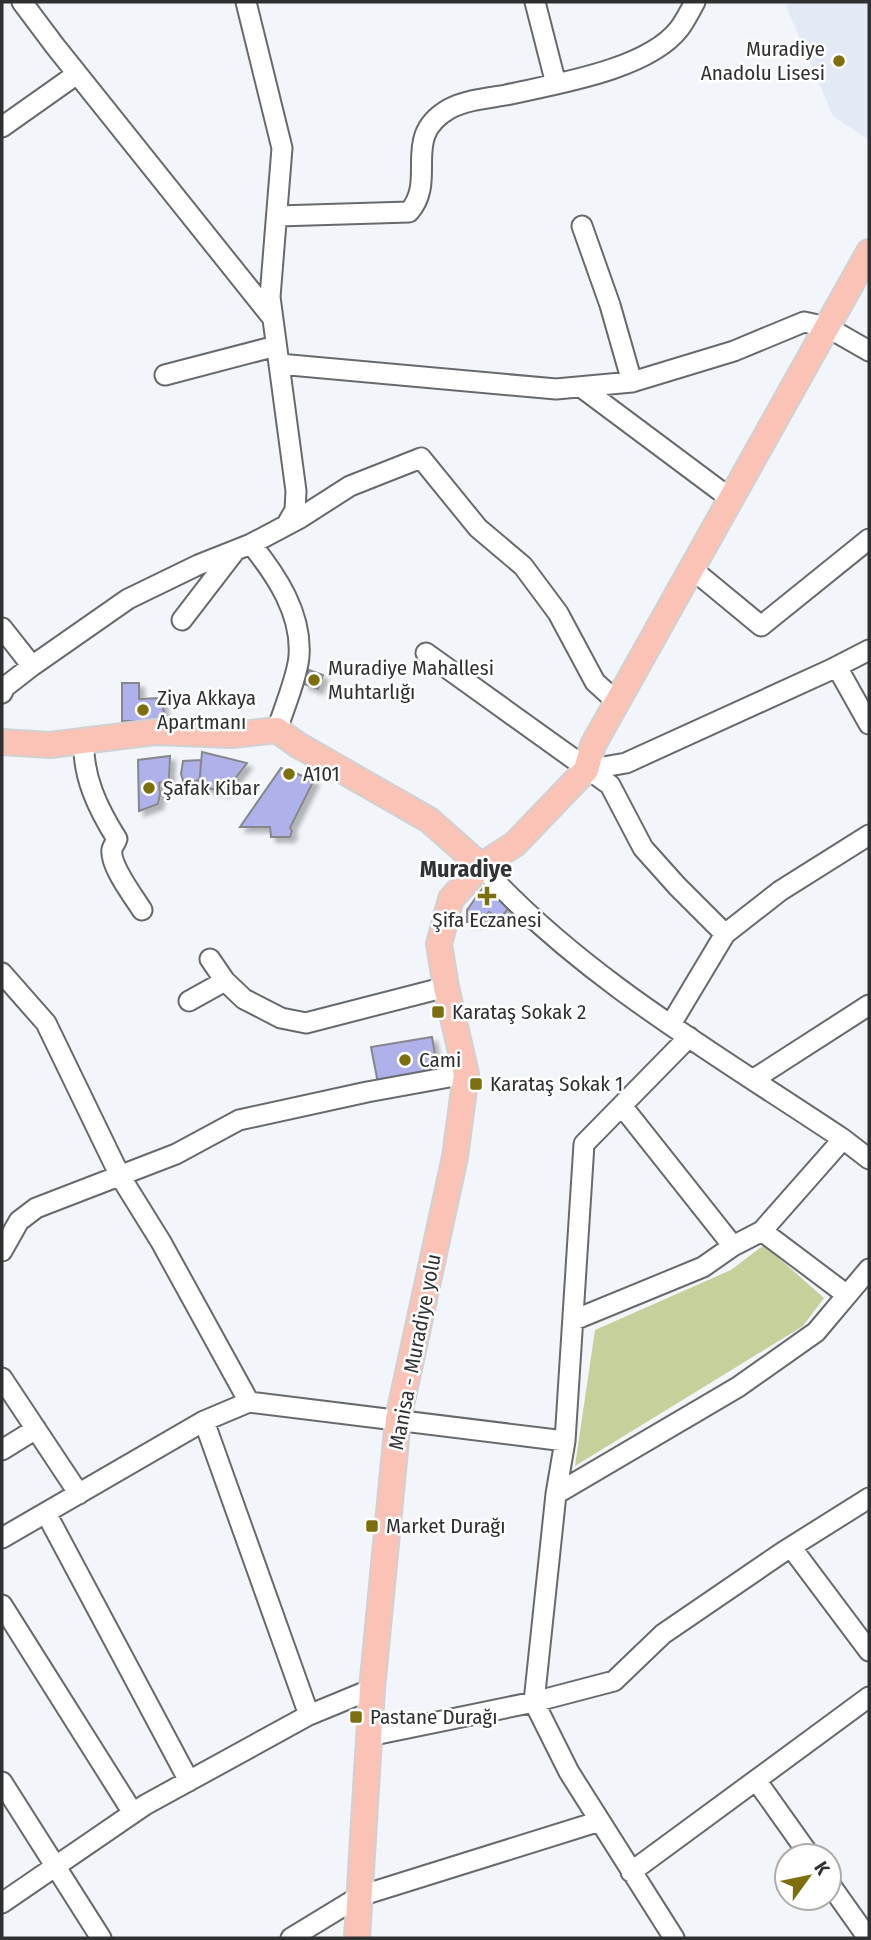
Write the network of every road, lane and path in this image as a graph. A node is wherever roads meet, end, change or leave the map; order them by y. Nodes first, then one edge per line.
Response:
1 (22, 2) edge
2 (535, 2) edge
3 (695, 2) edge
4 (250, 8) edge
5 (78, 74) junction
6 (556, 84) junction
7 (2, 127) edge
8 (278, 216) junction
9 (582, 226) dead end
10 (869, 252) edge
11 (272, 318) junction
12 (827, 327) junction
13 (869, 351) edge
14 (278, 355) junction
15 (165, 374) dead end
16 (632, 382) junction
17 (581, 387) junction
18 (731, 499) junction
19 (288, 524) junction
20 (869, 540) edge
21 (244, 547) junction
22 (692, 569) junction
23 (182, 620) dead end
24 (2, 628) edge
25 (869, 650) edge
26 (426, 653) dead end
27 (32, 666) junction
28 (837, 667) junction
29 (2, 693) edge
30 (617, 702) junction
31 (869, 724) edge
32 (277, 730) junction
33 (84, 740) junction
34 (2, 742) edge
35 (586, 770) junction
36 (869, 835) edge
37 (481, 866) junction
38 (142, 910) dead end
39 (725, 934) junction
40 (210, 959) dead end
41 (2, 973) edge
42 (225, 981) junction
43 (446, 988) junction
44 (189, 1001) dead end
45 (869, 1005) edge
46 (671, 1024) junction
47 (689, 1037) junction
48 (466, 1074) junction
49 (754, 1079) junction
50 (622, 1106) junction
51 (843, 1139) junction
52 (869, 1160) edge
53 (120, 1177) junction
54 (762, 1231) junction
55 (733, 1246) junction
56 (2, 1251) edge
57 (869, 1269) edge
58 (847, 1296) junction
59 (574, 1321) junction
60 (2, 1378) edge
61 (249, 1402) junction
62 (398, 1419) junction
63 (204, 1422) junction
64 (36, 1429) junction
65 (565, 1441) junction
66 (2, 1450) edge
67 (79, 1494) junction
68 (556, 1494) junction
69 (869, 1498) edge
70 (46, 1513) junction
71 (2, 1538) edge
72 (791, 1547) junction
73 (2, 1605) edge
74 (869, 1651) edge
75 (372, 1689) junction
76 (869, 1697) edge
77 (534, 1702) junction
78 (309, 1715) junction
79 (369, 1736) junction
80 (756, 1780) junction
81 (189, 1781) junction
82 (2, 1782) edge
83 (133, 1813) junction
84 (600, 1821) junction
85 (800, 1842) edge
86 (55, 1866) junction
87 (631, 1871) junction
88 (360, 1896) junction
89 (2, 1903) edge
90 (843, 1903) edge
91 (668, 1937) edge
92 (101, 1938) edge
93 (291, 1938) edge
94 (357, 1938) edge
95 (868, 1938) edge

1 - 5 street
2 - 6 street
3 - 6 street
4 - 8 street
5 - 7 street
5 - 11 street
6 - 8 street
8 - 11 street
9 - 16 street
10 - 12 main road
11 - 14 street
12 - 13 street
12 - 16 street
12 - 18 main road
14 - 15 street
14 - 17 street
14 - 19 street
16 - 17 street
17 - 18 street
18 - 22 main road
19 - 21 street
19 - 30 street
20 - 22 street
21 - 23 street
21 - 27 street
21 - 32 street
22 - 30 main road
24 - 27 street
25 - 28 street
26 - 35 street
27 - 29 street
28 - 31 street
28 - 35 street
30 - 35 main road
32 - 33 main road
32 - 37 main road
33 - 34 main road
33 - 38 street
35 - 37 main road, Manisa - Muradiye yolu
35 - 39 street
36 - 39 street
37 - 43 main road, Manisa - Muradiye yolu
37 - 46 street
39 - 46 street
40 - 42 street
41 - 53 street
42 - 43 street
42 - 44 street
43 - 48 main road, Manisa - Muradiye yolu
45 - 49 street
46 - 47 street
47 - 49 street
47 - 50 street
48 - 53 street
48 - 62 main road, Manisa - Muradiye yolu
49 - 51 street
50 - 55 street
50 - 59 street
51 - 52 street
51 - 54 street
53 - 56 street
53 - 61 street
54 - 55 street
54 - 58 street
55 - 59 street
57 - 58 street
58 - 68 street
59 - 65 street
60 - 64 street
61 - 62 street
61 - 63 street
62 - 65 street
62 - 75 main road, Manisa - Muradiye yolu
63 - 67 street
63 - 78 street
64 - 66 street
64 - 67 street
65 - 68 street
67 - 70 street
68 - 77 street
69 - 72 street
70 - 71 street
70 - 81 street
72 - 74 street
72 - 77 street
73 - 83 street
75 - 78 street
75 - 79 main road, Manisa - Muradiye yolu
76 - 80 street
77 - 79 street
77 - 84 street
78 - 81 street
79 - 88 main road, Manisa - Muradiye yolu
80 - 85 street
80 - 87 street
81 - 83 street
82 - 86 street
83 - 86 street
84 - 87 street
84 - 88 street
86 - 89 street
86 - 92 street
87 - 91 street
88 - 93 street
88 - 94 main road, Manisa - Muradiye yolu
90 - 95 street

